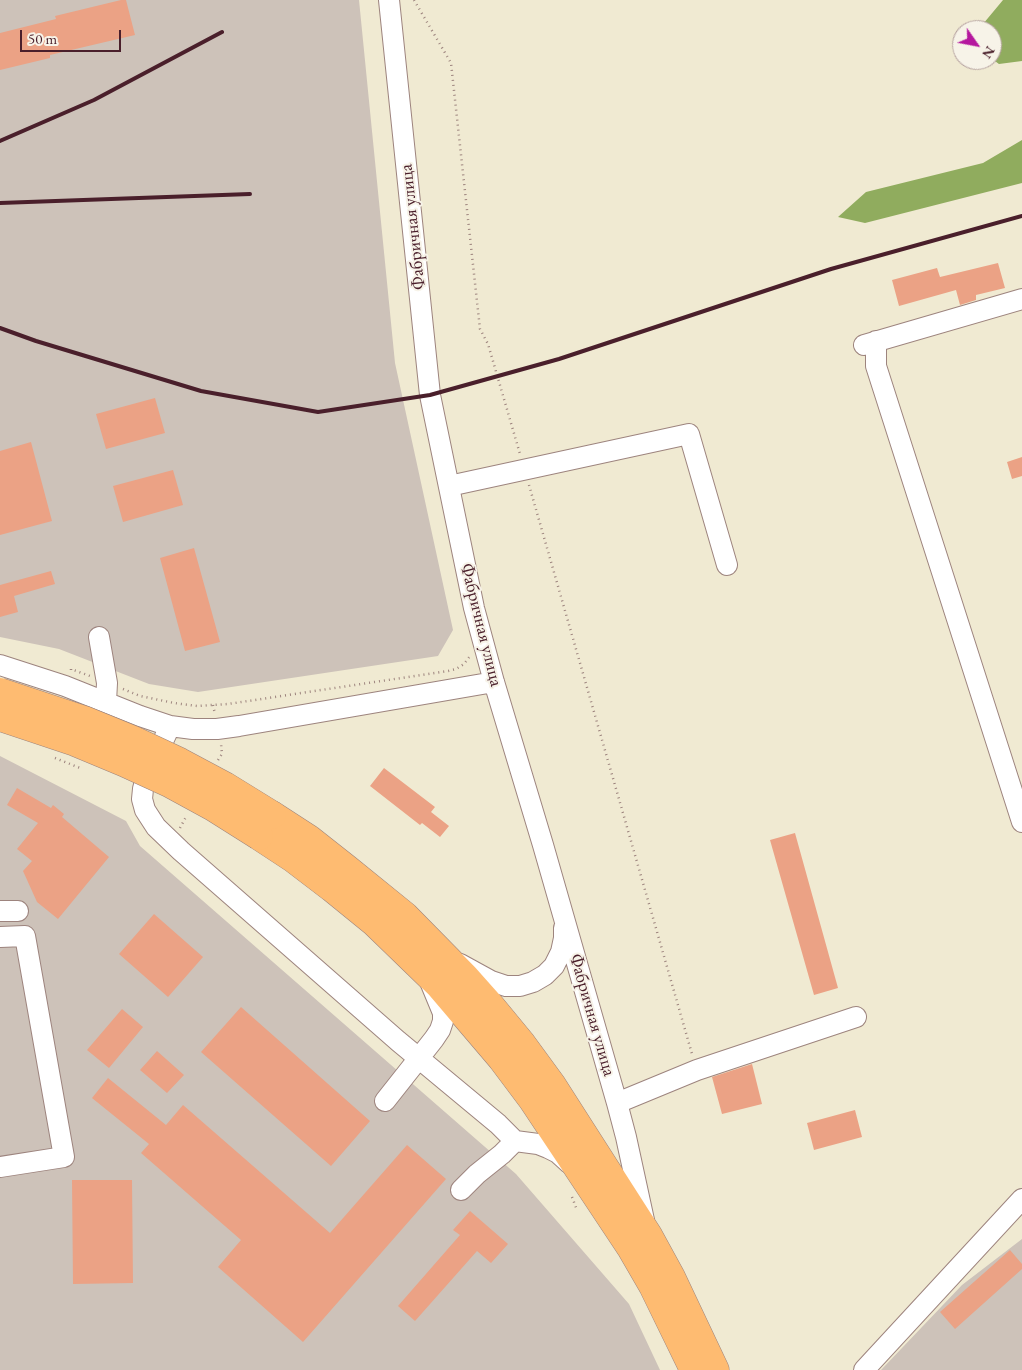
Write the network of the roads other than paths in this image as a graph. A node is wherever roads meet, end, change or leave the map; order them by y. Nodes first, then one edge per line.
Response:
1 (389, 0) edge
2 (1022, 299) edge
3 (449, 486) junction
4 (727, 566) dead end
5 (99, 638) dead end
6 (4, 675) edge
7 (494, 682) junction
8 (106, 692) junction
9 (0, 717) edge
10 (0, 723) edge
11 (170, 726) junction
12 (1022, 822) edge
13 (266, 825) junction
14 (563, 913) junction
15 (0, 937) edge
16 (443, 954) junction
17 (416, 961) junction
18 (856, 1017) dead end
19 (419, 1059) junction
20 (385, 1101) dead end
21 (617, 1103) junction
22 (515, 1141) junction
23 (0, 1167) edge
24 (585, 1178) junction
25 (461, 1190) dead end
26 (1022, 1198) edge
27 (648, 1235) junction
28 (694, 1370) edge
29 (716, 1370) edge
30 (864, 1370) edge

1 - 3 street, Фабричная улица
2 - 12 street
3 - 4 street
3 - 7 street, Фабричная улица
5 - 8 street
6 - 8 street
6 - 10 street
6 - 13 highway, bridge
7 - 11 street
7 - 14 street, Фабричная улица
8 - 11 street
9 - 13 highway, bridge
11 - 19 street
13 - 16 highway
13 - 17 highway
14 - 16 street
14 - 21 street, Фабричная улица
15 - 23 street
16 - 27 highway
17 - 19 street
17 - 24 highway
18 - 21 street
19 - 20 street
19 - 22 street
21 - 27 street, Фабричная улица
22 - 24 street
22 - 25 street
24 - 28 highway
26 - 30 street
27 - 29 highway

